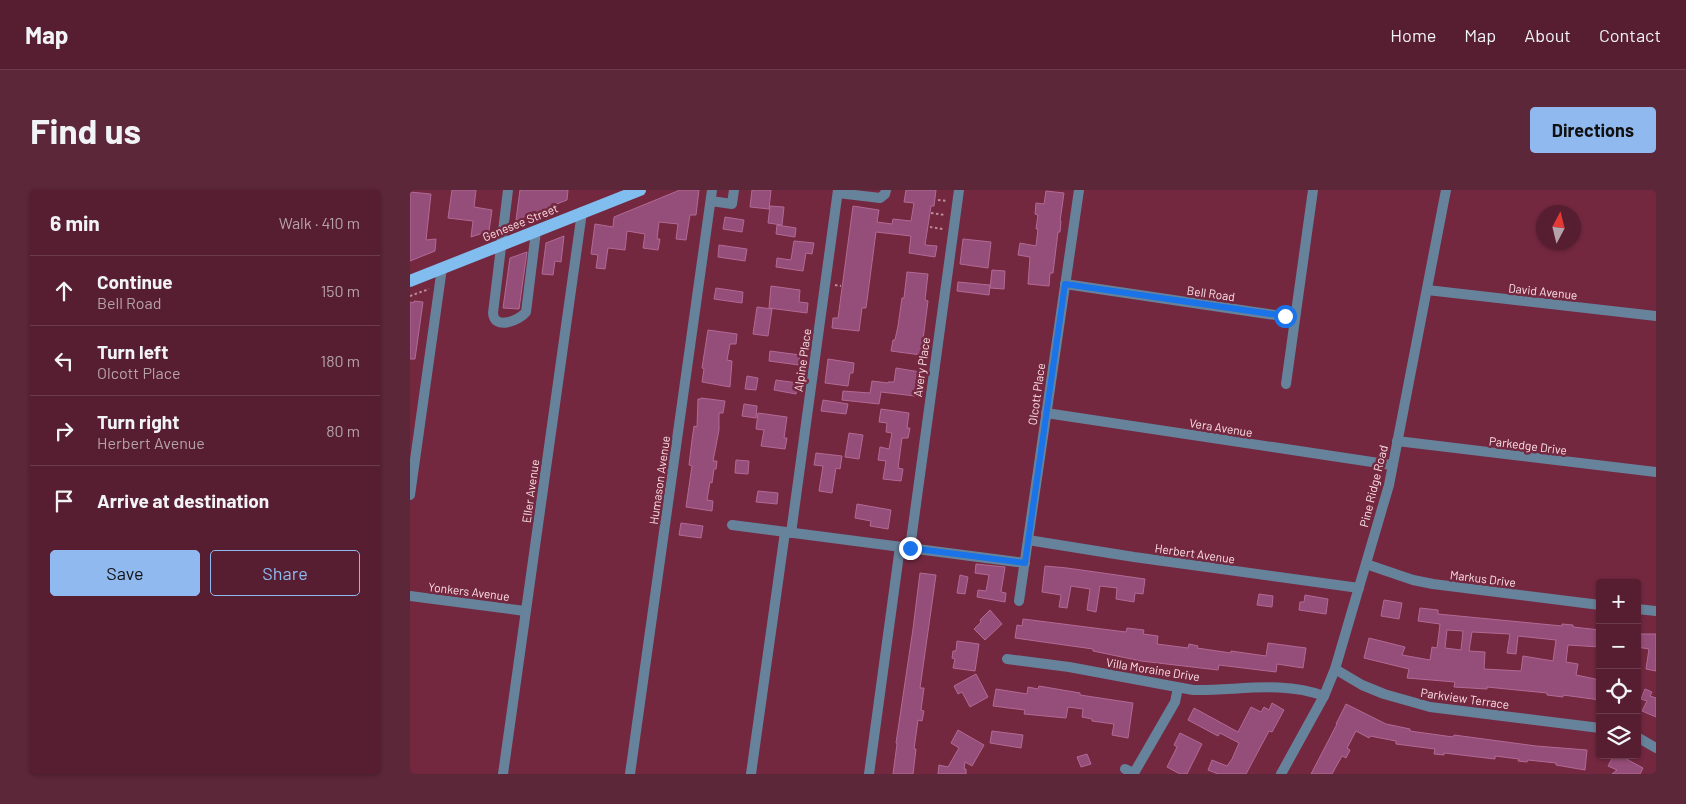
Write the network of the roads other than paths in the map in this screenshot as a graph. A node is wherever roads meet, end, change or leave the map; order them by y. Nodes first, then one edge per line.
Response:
1 (508, 190) edge
2 (640, 190) edge
3 (712, 190) edge
4 (734, 190) edge
5 (886, 190) edge
6 (959, 190) edge
7 (1078, 190) edge
8 (1313, 190) edge
9 (1446, 190) edge
10 (838, 191) edge
11 (862, 193) edge
12 (710, 201) junction
13 (582, 212) junction
14 (536, 231) junction
15 (502, 244) junction
16 (442, 268) junction
17 (410, 281) edge
18 (1065, 284) junction
19 (1426, 290) junction
20 (1656, 316) edge
21 (1295, 318) junction
22 (1286, 384) dead end
23 (1046, 413) junction
24 (1397, 441) junction
25 (1392, 466) junction
26 (1656, 472) edge
27 (410, 495) edge
28 (732, 525) dead end
29 (788, 532) junction
30 (1028, 540) junction
31 (905, 548) junction
32 (1025, 563) junction
33 (1366, 564) junction
34 (1359, 588) junction
35 (410, 596) edge
36 (1019, 601) dead end
37 (1596, 604) edge
38 (1641, 609) edge
39 (525, 611) junction
40 (1656, 611) edge
41 (1007, 659) dead end
42 (1335, 668) junction
43 (1178, 688) junction
44 (1324, 696) junction
45 (1596, 728) edge
46 (1641, 739) edge
47 (1656, 748) edge
48 (1126, 769) dead end
49 (503, 774) edge
50 (630, 774) edge
51 (751, 774) edge
52 (869, 774) edge
53 (1281, 774) edge

1 - 15 street
2 - 13 main road, Genesee Street
3 - 12 street, Humason Avenue
4 - 12 street
5 - 11 street
6 - 31 street, Avery Place
7 - 18 street, Olcott Place
8 - 21 street
9 - 19 street, Pine Ridge Road
10 - 11 street
10 - 29 street, Alpine Place
12 - 50 street, Humason Avenue
13 - 14 main road, Genesee Street
13 - 39 street, Eller Avenue
14 - 15 main road, Genesee Street
14 - 15 street
15 - 16 main road, Genesee Street
16 - 17 main road, Genesee Street
16 - 27 street
18 - 21 street, Bell Road
18 - 23 street, Olcott Place
19 - 20 street, David Avenue
19 - 24 street, Pine Ridge Road
21 - 22 street
23 - 25 street, Vera Avenue
23 - 30 street, Olcott Place
24 - 25 street, Pine Ridge Road
24 - 26 street, Parkedge Drive
25 - 33 street, Pine Ridge Road
28 - 29 street
29 - 31 street
29 - 51 street, Alpine Place
30 - 32 street, Olcott Place
30 - 34 street, Herbert Avenue
31 - 32 street
31 - 52 street, Avery Place
32 - 36 street, Olcott Place
33 - 34 street, Pine Ridge Road
33 - 37 street, Markus Drive
34 - 42 street, Pine Ridge Road
35 - 39 street, Yonkers Avenue
38 - 40 street
39 - 49 street, Eller Avenue
41 - 43 street, Villa Moraine Drive
42 - 44 street, Pine Ridge Road
42 - 45 street, Parkview Terrace
43 - 44 street, Villa Moraine Drive
43 - 48 street
44 - 53 street, Pine Ridge Road
46 - 47 street

